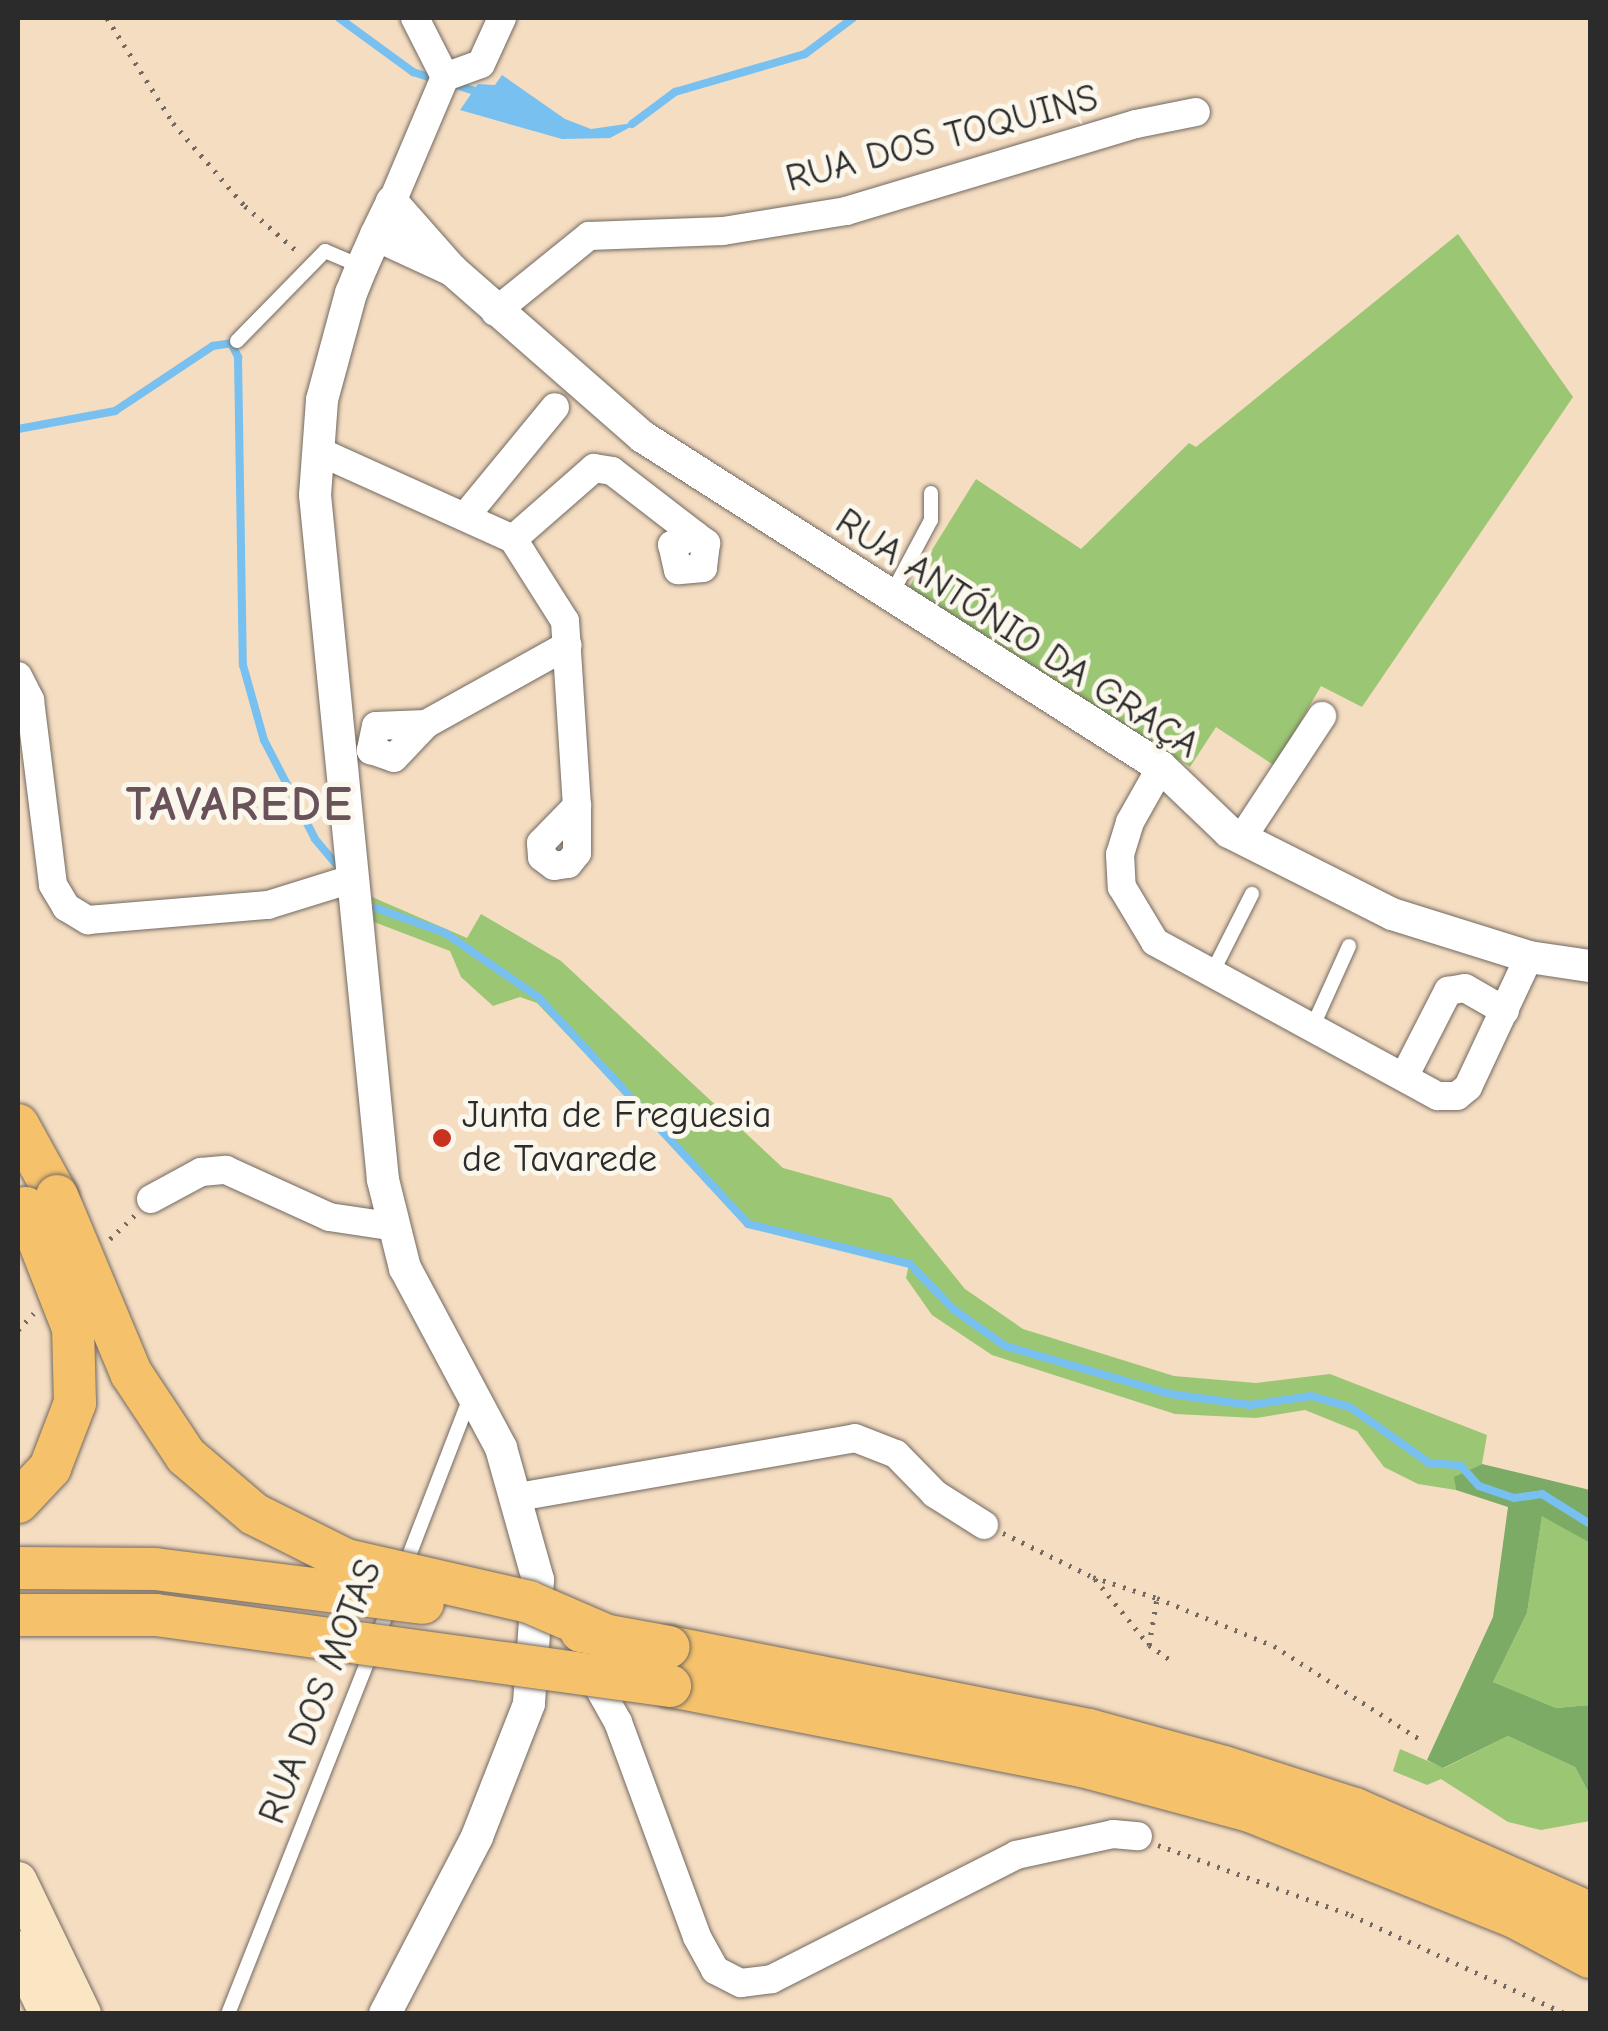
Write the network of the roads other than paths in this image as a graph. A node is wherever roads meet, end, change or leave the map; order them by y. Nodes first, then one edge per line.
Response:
1 (415, 18) edge
2 (502, 18) edge
3 (445, 76) junction
4 (1196, 112) dead end
5 (392, 202) junction
6 (376, 235) junction
7 (362, 266) junction
8 (452, 270) junction
9 (495, 312) junction
10 (237, 340) dead end
11 (555, 407) dead end
12 (318, 451) junction
13 (930, 493) dead end
14 (468, 513) junction
15 (695, 535) dead end
16 (513, 539) junction
17 (889, 597) junction
18 (568, 646) junction
19 (18, 676) edge
20 (1322, 716) dead end
21 (426, 724) dead end
22 (1161, 767) junction
23 (577, 806) dead end
24 (1242, 838) junction
25 (352, 879) junction
26 (1252, 894) dead end
27 (1349, 946) dead end
28 (1529, 957) junction
29 (1590, 966) edge
30 (1210, 976) junction
31 (1504, 1011) junction
32 (1311, 1029) junction
33 (1404, 1077) junction
34 (18, 1125) edge
35 (33, 1199) edge
36 (151, 1199) dead end
37 (390, 1226) junction
38 (472, 1394) junction
39 (518, 1497) junction
40 (18, 1502) edge
41 (984, 1525) road end
42 (18, 1568) edge
43 (538, 1580) junction
44 (18, 1614) edge
45 (610, 1637) junction
46 (670, 1667) junction
47 (1138, 1836) road end
48 (18, 1881) edge
49 (1590, 1912) edge
50 (18, 1950) edge
51 (1590, 1957) edge
52 (49, 2014) edge
53 (82, 2014) edge
54 (228, 2014) edge
55 (384, 2014) edge

1 - 3 street
2 - 3 street
3 - 5 street
4 - 9 street, RUA DOS TOQUINS
5 - 6 street
5 - 8 street, RUA ANTÓNIO DA GRAÇA
6 - 7 street
6 - 8 street, RUA ANTÓNIO DA GRAÇA
7 - 10 lane
7 - 12 street
8 - 9 street, RUA ANTÓNIO DA GRAÇA
9 - 17 street, RUA ANTÓNIO DA GRAÇA
11 - 14 street
12 - 14 street
12 - 25 street
13 - 17 lane
14 - 16 street
15 - 16 street
16 - 18 street
17 - 22 street, RUA ANTÓNIO DA GRAÇA
18 - 21 street
18 - 23 street
19 - 25 street
20 - 24 street
22 - 24 street, RUA ANTÓNIO DA GRAÇA
22 - 30 street
24 - 28 street, RUA ANTÓNIO DA GRAÇA
25 - 37 street
26 - 30 lane
27 - 32 lane
28 - 29 street, RUA ANTÓNIO DA GRAÇA
28 - 31 street
30 - 32 street
31 - 33 street
31 - 33 street
32 - 33 street
34 - 35 main road
35 - 40 main road, bridge
35 - 45 main road, bridge
36 - 37 street
37 - 38 street
38 - 39 street
38 - 54 lane, RUA DOS MOTAS
39 - 41 street
39 - 43 street
42 - 45 main road, bridge
43 - 47 street
43 - 55 street
44 - 46 main road, bridge
45 - 46 main road, bridge
46 - 49 main road
46 - 51 main road
48 - 53 main road
50 - 52 main road

